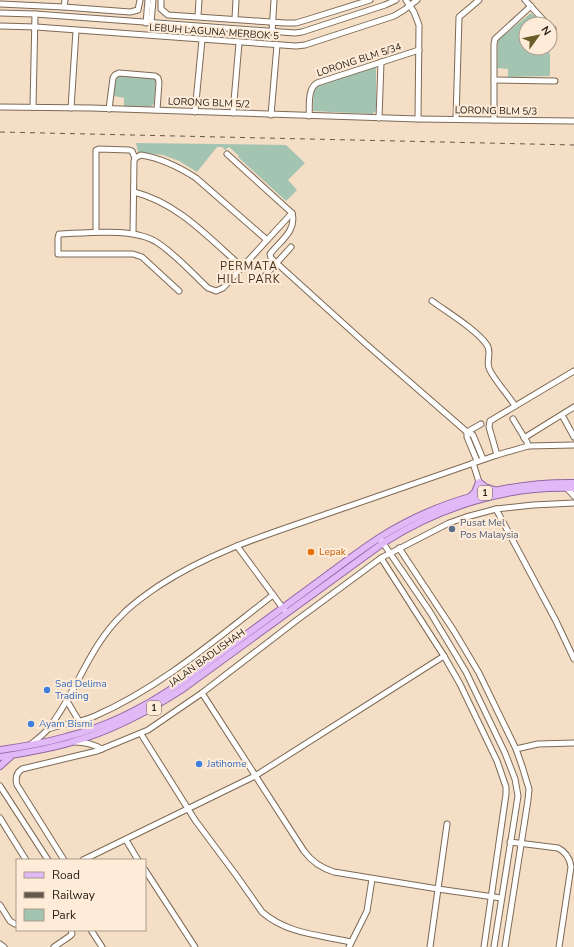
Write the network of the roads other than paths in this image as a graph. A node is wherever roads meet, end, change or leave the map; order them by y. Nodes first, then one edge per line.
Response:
1 (65, 0) edge
2 (140, 0) edge
3 (148, 0) edge
4 (153, 0) edge
5 (161, 0) edge
6 (199, 0) edge
7 (236, 0) edge
8 (274, 0) edge
9 (370, 0) edge
10 (396, 0) edge
11 (406, 0) edge
12 (417, 0) edge
13 (479, 0) edge
14 (525, 0) edge
15 (27, 2) edge
16 (0, 4) edge
17 (64, 6) junction
18 (410, 6) junction
19 (530, 6) junction
20 (0, 13) edge
21 (35, 14) junction
22 (198, 16) junction
23 (539, 16) edge
24 (235, 19) junction
25 (273, 22) junction
26 (149, 23) junction
27 (0, 26) edge
28 (36, 27) junction
29 (76, 31) junction
30 (272, 32) junction
31 (202, 40) junction
32 (239, 43) junction
33 (277, 45) junction
34 (419, 50) junction
35 (380, 62) junction
36 (494, 80) junction
37 (555, 81) dead end
38 (0, 107) edge
39 (33, 107) junction
40 (72, 108) junction
41 (109, 108) junction
42 (156, 110) junction
43 (195, 112) junction
44 (233, 113) junction
45 (271, 115) junction
46 (309, 116) junction
47 (379, 118) junction
48 (418, 119) junction
49 (456, 119) junction
50 (494, 120) junction
51 (574, 121) edge
52 (227, 154) dead end
53 (135, 158) junction
54 (134, 192) junction
55 (292, 213) junction
56 (96, 232) junction
57 (133, 233) junction
58 (267, 240) junction
59 (291, 247) dead end
60 (276, 263) junction
61 (242, 267) junction
62 (263, 278) dead end
63 (180, 291) dead end
64 (432, 301) dead end
65 (574, 371) edge
66 (515, 406) junction
67 (574, 407) edge
68 (562, 415) junction
69 (513, 419) dead end
70 (482, 424) dead end
71 (467, 432) junction
72 (574, 437) edge
73 (524, 438) junction
74 (574, 445) edge
75 (528, 446) junction
76 (497, 455) junction
77 (483, 460) junction
78 (475, 462) junction
79 (479, 482) junction
80 (574, 483) edge
81 (566, 487) junction
82 (574, 488) edge
83 (495, 490) junction
84 (470, 496) junction
85 (574, 496) edge
86 (574, 503) edge
87 (496, 509) junction
88 (381, 540) junction
89 (237, 546) junction
90 (399, 548) junction
91 (390, 553) junction
92 (381, 558) junction
93 (273, 595) junction
94 (285, 611) junction
95 (444, 656) junction
96 (574, 659) edge
97 (202, 692) junction
98 (67, 701) junction
99 (79, 721) junction
100 (48, 729) junction
101 (87, 731) junction
102 (141, 734) junction
103 (72, 742) junction
104 (574, 743) edge
105 (29, 745) junction
106 (102, 749) junction
107 (516, 749) junction
108 (0, 750) edge
109 (13, 755) junction
110 (0, 757) edge
111 (0, 766) edge
112 (255, 776) junction
113 (0, 786) edge
114 (189, 809) junction
115 (0, 818) edge
116 (447, 824) dead end
117 (126, 840) junction
118 (510, 842) junction
119 (520, 844) junction
120 (25, 859) edge
121 (47, 859) edge
122 (63, 859) edge
123 (85, 859) edge
124 (137, 859) edge
125 (146, 872) edge
126 (372, 879) junction
127 (438, 889) junction
128 (491, 897) junction
129 (501, 898) junction
130 (0, 905) edge
131 (16, 924) edge
132 (71, 931) edge
133 (92, 931) edge
134 (0, 944) edge
135 (350, 944) edge
136 (4, 947) edge
137 (54, 947) edge
138 (102, 947) edge
139 (195, 947) edge
140 (430, 947) edge
141 (484, 947) edge
142 (494, 947) edge
143 (505, 947) edge
144 (559, 947) edge

1 - 17 street
2 - 17 street
3 - 26 street
4 - 26 street
5 - 22 street
6 - 22 street
7 - 24 street
8 - 25 street
9 - 25 street
10 - 30 street, LEBUH LAGUNA MERBOK 5
11 - 18 street
12 - 18 street, LEBUH LAGUNA MERBOK 5
13 - 49 street
14 - 19 street
15 - 16 street
15 - 17 street
18 - 33 street, LEBUH LAGUNA MERBOK 5
18 - 34 street
19 - 23 street
19 - 36 street
20 - 21 street, LEBUH LAGUNA MERBOK 5
21 - 26 street, LEBUH LAGUNA MERBOK 5
21 - 28 street
22 - 24 street
24 - 25 street
25 - 30 street
26 - 30 street, LEBUH LAGUNA MERBOK 5
27 - 28 street, LEBUH LAGUNA MERBOK 5
28 - 29 street, LEBUH LAGUNA MERBOK 5
28 - 39 street
29 - 31 street, LEBUH LAGUNA MERBOK 5
29 - 40 street
31 - 32 street, LEBUH LAGUNA MERBOK 5
31 - 43 street
32 - 33 street, LEBUH LAGUNA MERBOK 5
32 - 44 street
33 - 45 street
34 - 35 street, LORONG BLM 5/34
34 - 48 street
35 - 46 street, LORONG BLM 5/34
35 - 47 street
36 - 37 street
36 - 50 street
38 - 39 street, LORONG BLM 5/2
39 - 40 street, LORONG BLM 5/2
40 - 41 street, LORONG BLM 5/2
41 - 42 street, LORONG BLM 5/2
41 - 42 street
42 - 43 street, LORONG BLM 5/2
43 - 44 street, LORONG BLM 5/2
44 - 45 street, LORONG BLM 5/2
45 - 46 street, LORONG BLM 5/2
46 - 47 street, LORONG BLM 5/2
47 - 48 street, LORONG BLM 5/2
48 - 49 street, LORONG BLM 5/3
49 - 50 street, LORONG BLM 5/3
50 - 51 street, LORONG BLM 5/3
52 - 55 street
53 - 54 street
53 - 56 street
53 - 58 street
54 - 57 street
54 - 61 street
55 - 58 street
55 - 60 street
56 - 57 street
56 - 63 street
57 - 61 street
58 - 61 street
59 - 60 street
60 - 62 street
60 - 71 street
64 - 66 street
65 - 66 street
66 - 76 street
67 - 68 street
68 - 72 street
68 - 73 street
69 - 73 street
70 - 71 street
71 - 77 street
71 - 78 street
73 - 75 street
74 - 75 street
75 - 76 street
76 - 77 street
77 - 78 street
78 - 79 street
78 - 89 street
79 - 83 main road
79 - 84 main road
80 - 83 main road, 1
81 - 82 main road, 1
81 - 85 street
81 - 88 main road, 1
83 - 84 main road, 1
84 - 88 main road, 1
86 - 87 street
87 - 90 street
87 - 96 street
88 - 91 street
88 - 94 main road, JALAN BADLISHAH / 1
89 - 93 street
89 - 98 street
90 - 91 street
90 - 107 street
91 - 92 street
91 - 118 street
92 - 95 street
92 - 97 street
93 - 94 street
93 - 99 street
94 - 101 main road, JALAN BADLISHAH / 1
94 - 103 main road, JALAN BADLISHAH / 1
95 - 112 street
95 - 128 street
97 - 102 street
97 - 112 street
98 - 99 street
98 - 100 street
99 - 100 street
99 - 101 street
100 - 105 street
101 - 105 main road, JALAN BADLISHAH / 1
102 - 106 street
102 - 114 street
103 - 106 street
103 - 109 main road, JALAN BADLISHAH / 1
104 - 107 street
105 - 108 main road, JALAN BADLISHAH / 1
106 - 122 street
107 - 119 street
109 - 110 main road, JALAN BADLISHAH / 1
109 - 111 main road
112 - 114 street
112 - 126 street
113 - 121 street
114 - 117 street
114 - 135 street
115 - 120 street
116 - 127 street
117 - 123 street
117 - 124 street
118 - 119 street
118 - 129 street
119 - 143 street
119 - 144 street
125 - 139 street
126 - 127 street
126 - 135 street
127 - 128 street
127 - 140 street
128 - 129 street
128 - 141 street
129 - 142 street
130 - 131 street
132 - 137 street
133 - 138 street
134 - 136 street

